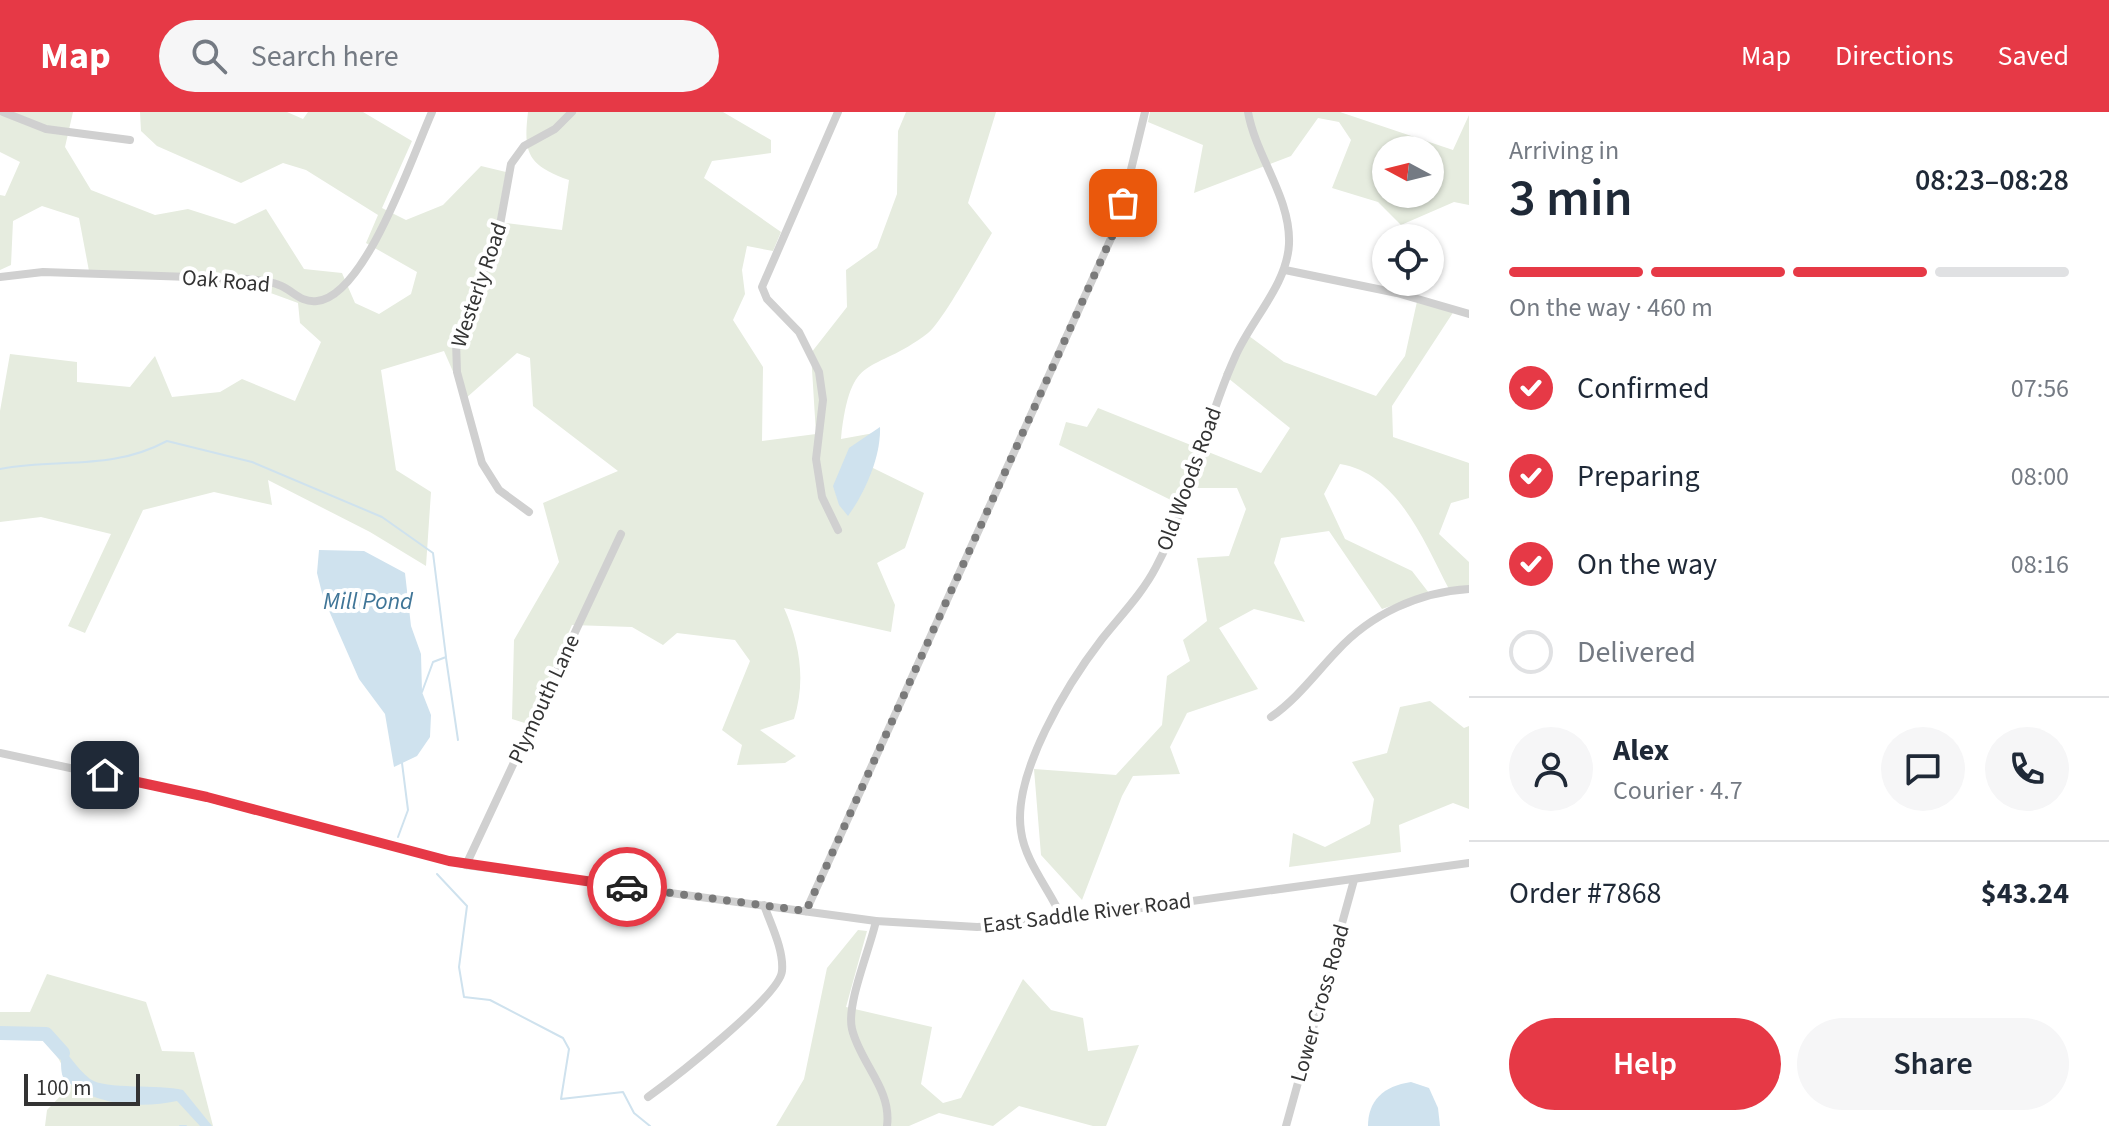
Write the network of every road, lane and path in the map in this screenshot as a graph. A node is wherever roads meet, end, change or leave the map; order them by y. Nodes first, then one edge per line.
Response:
1 (3, 112) edge
2 (432, 112) edge
3 (572, 112) edge
4 (838, 112) edge
5 (1145, 112) edge
6 (1248, 112) edge
7 (130, 140) dead end
8 (1285, 270) junction
9 (0, 277) edge
10 (1469, 314) edge
11 (529, 512) dead end
12 (838, 530) dead end
13 (621, 534) dead end
14 (1469, 589) edge
15 (1271, 717) dead end
16 (0, 753) edge
17 (1469, 863) edge
18 (466, 865) junction
19 (1354, 880) junction
20 (764, 905) junction
21 (806, 911) junction
22 (1062, 918) junction
23 (876, 921) junction
24 (648, 1097) dead end
25 (887, 1126) edge
26 (1286, 1126) edge

1 - 7 street
2 - 9 street, Oak Road
3 - 11 street, Westerly Road
4 - 12 street
5 - 21 street
6 - 8 street, Old Woods Road
8 - 10 street
8 - 22 street, Old Woods Road
13 - 18 street, Plymouth Lane
14 - 15 street
16 - 18 street, East Saddle River Road
17 - 19 street, East Saddle River Road
18 - 20 street, East Saddle River Road
19 - 22 street, East Saddle River Road
19 - 26 street, Lower Cross Road
20 - 21 street, East Saddle River Road
20 - 24 street
21 - 23 street, East Saddle River Road
22 - 23 street, East Saddle River Road
23 - 25 street

